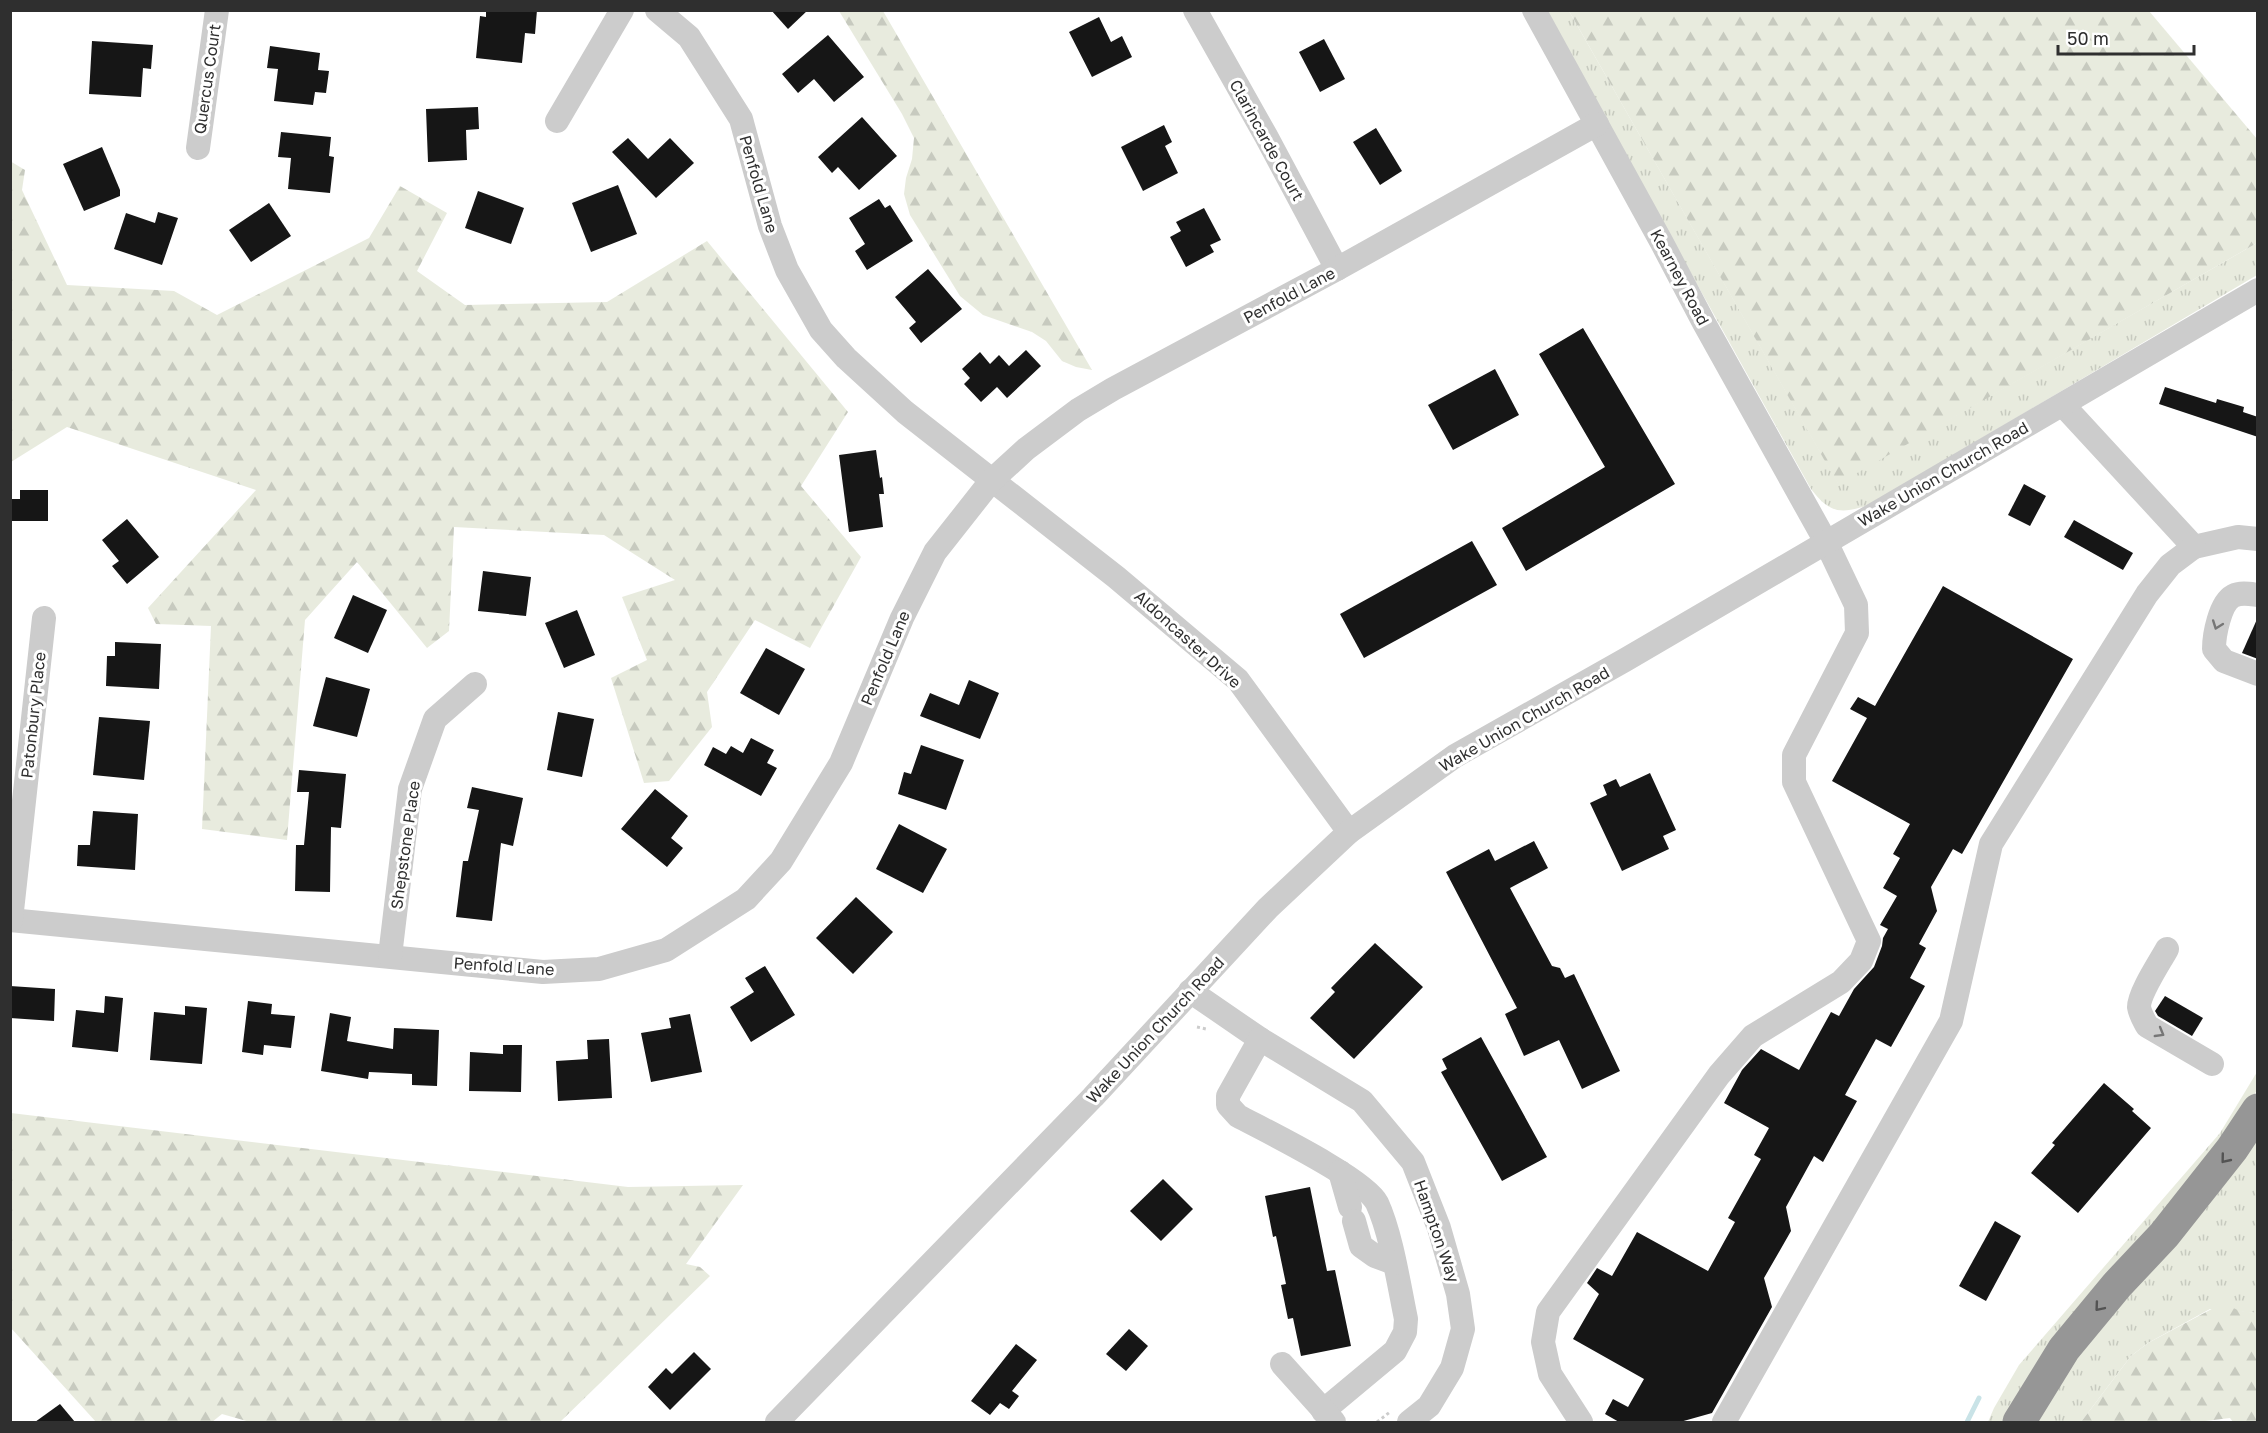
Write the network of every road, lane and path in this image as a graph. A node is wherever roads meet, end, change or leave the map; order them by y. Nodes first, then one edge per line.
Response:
1 (217, 10) edge
2 (622, 10) edge
3 (657, 10) edge
4 (1195, 10) edge
5 (1534, 10) edge
6 (557, 121) dead end
7 (1597, 124) junction
8 (198, 148) dead end
9 (1337, 269) junction
10 (2258, 290) edge
11 (2063, 405) junction
12 (991, 480) junction
13 (2258, 539) edge
14 (1826, 542) junction
15 (2194, 547) junction
16 (2258, 595) edge
17 (44, 618) dead end
18 (2258, 674) edge
19 (474, 684) dead end
20 (1349, 832) junction
21 (11, 920) edge
22 (2167, 949) dead end
23 (390, 956) junction
24 (1190, 992) junction
25 (1260, 1038) junction
26 (2212, 1064) dead end
27 (2258, 1110) edge
28 (1340, 1172) junction
29 (1394, 1263) junction
30 (1282, 1364) dead end
31 (1329, 1417) edge
32 (777, 1422) edge
33 (1409, 1422) edge
34 (1581, 1422) edge
35 (1724, 1422) edge
36 (2019, 1422) edge

1 - 8 street, Quercus Court
2 - 6 street
3 - 12 street, Penfold Lane
4 - 9 street, Clarincarde Court
5 - 7 street, Kearney Road
7 - 9 street, Penfold Lane
7 - 14 street, Kearney Road
9 - 12 street, Penfold Lane
10 - 11 street, Wake Union Church Road
11 - 14 street, Wake Union Church Road
11 - 15 street
12 - 20 street, Aldoncaster Drive
12 - 23 street, Penfold Lane
13 - 15 street
14 - 20 street, Wake Union Church Road
14 - 34 street, Kearney Road
15 - 35 street
16 -> 18 street
17 - 21 street, Patonbury Place
19 - 23 street, Shepstone Place
20 - 24 street, Wake Union Church Road
21 - 23 street, Penfold Lane
22 -> 26 street
24 - 25 street, Hampton Way
24 - 32 street, Wake Union Church Road
25 - 28 street
25 - 33 street, Hampton Way
27 -> 36 highway
28 - 29 street
28 - 29 street
29 - 31 street
30 - 31 street

